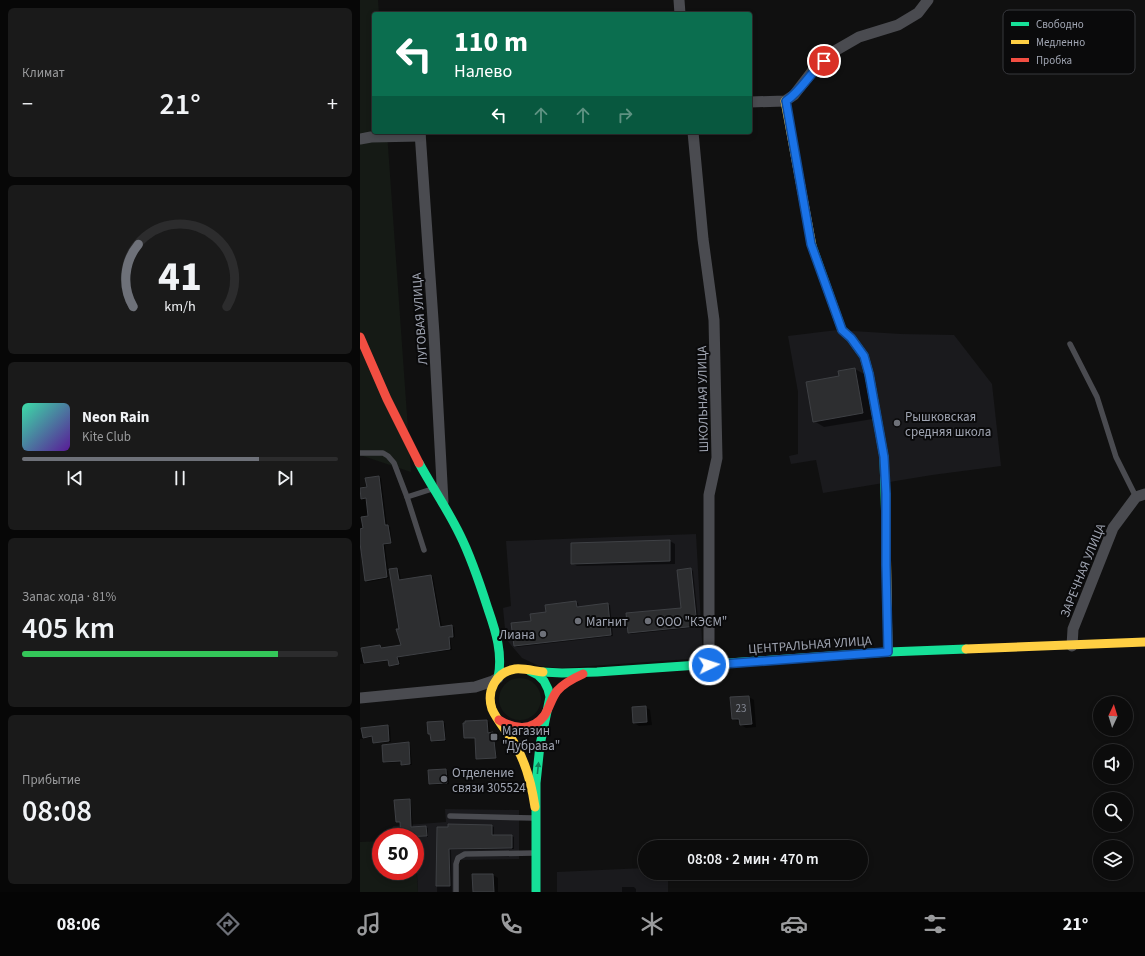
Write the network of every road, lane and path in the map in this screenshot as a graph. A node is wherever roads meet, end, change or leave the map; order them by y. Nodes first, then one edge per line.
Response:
1 (678, 0) edge
2 (928, 0) edge
3 (680, 12) edge
4 (786, 101) junction
5 (752, 102) edge
6 (420, 134) edge
7 (693, 134) edge
8 (360, 139) edge
9 (360, 337) edge
10 (1070, 344) dead end
11 (360, 453) edge
12 (434, 489) junction
13 (1140, 495) edge
14 (407, 497) junction
15 (444, 505) junction
16 (424, 550) dead end
17 (498, 642) junction
18 (1145, 642) edge
19 (1072, 646) junction
20 (888, 652) junction
21 (709, 665) junction
22 (532, 672) junction
23 (597, 672) junction
24 (498, 678) junction
25 (465, 689) junction
26 (365, 698) edge
27 (490, 704) junction
28 (547, 710) junction
29 (499, 720) junction
30 (535, 807) junction
31 (450, 816) dead end
32 (535, 818) junction
33 (536, 853) junction
34 (456, 892) edge
35 (536, 892) edge

1 - 3 street
2 - 4 street
4 - 5 street
4 - 20 main road
6 - 8 street
6 - 15 street, ЛУГОВАЯ УЛИЦА
7 - 21 street, ШКОЛЬНАЯ УЛИЦА
9 - 12 main road
10 - 13 lane
11 - 14 lane
12 - 14 lane
12 - 15 main road
13 - 19 street, ЗАРЕЧНАЯ УЛИЦА
14 - 16 lane
15 - 17 main road
17 - 22 main road
17 - 24 main road
18 - 19 main road, ЦЕНТРАЛЬНАЯ УЛИЦА
19 - 20 main road, ЦЕНТРАЛЬНАЯ УЛИЦА
20 - 21 main road, ЦЕНТРАЛЬНАЯ УЛИЦА
21 - 23 main road, ЦЕНТРАЛЬНАЯ УЛИЦА
22 - 23 main road
22 - 24 main road
22 - 28 main road
23 - 28 main road
24 - 25 street
24 - 27 main road
25 - 26 street
25 - 27 street
27 - 29 main road
28 - 29 main road
30 -> 28 main road
29 - 30 main road
30 - 32 main road
31 - 32 lane
32 - 33 main road
33 - 34 lane
33 - 35 main road

